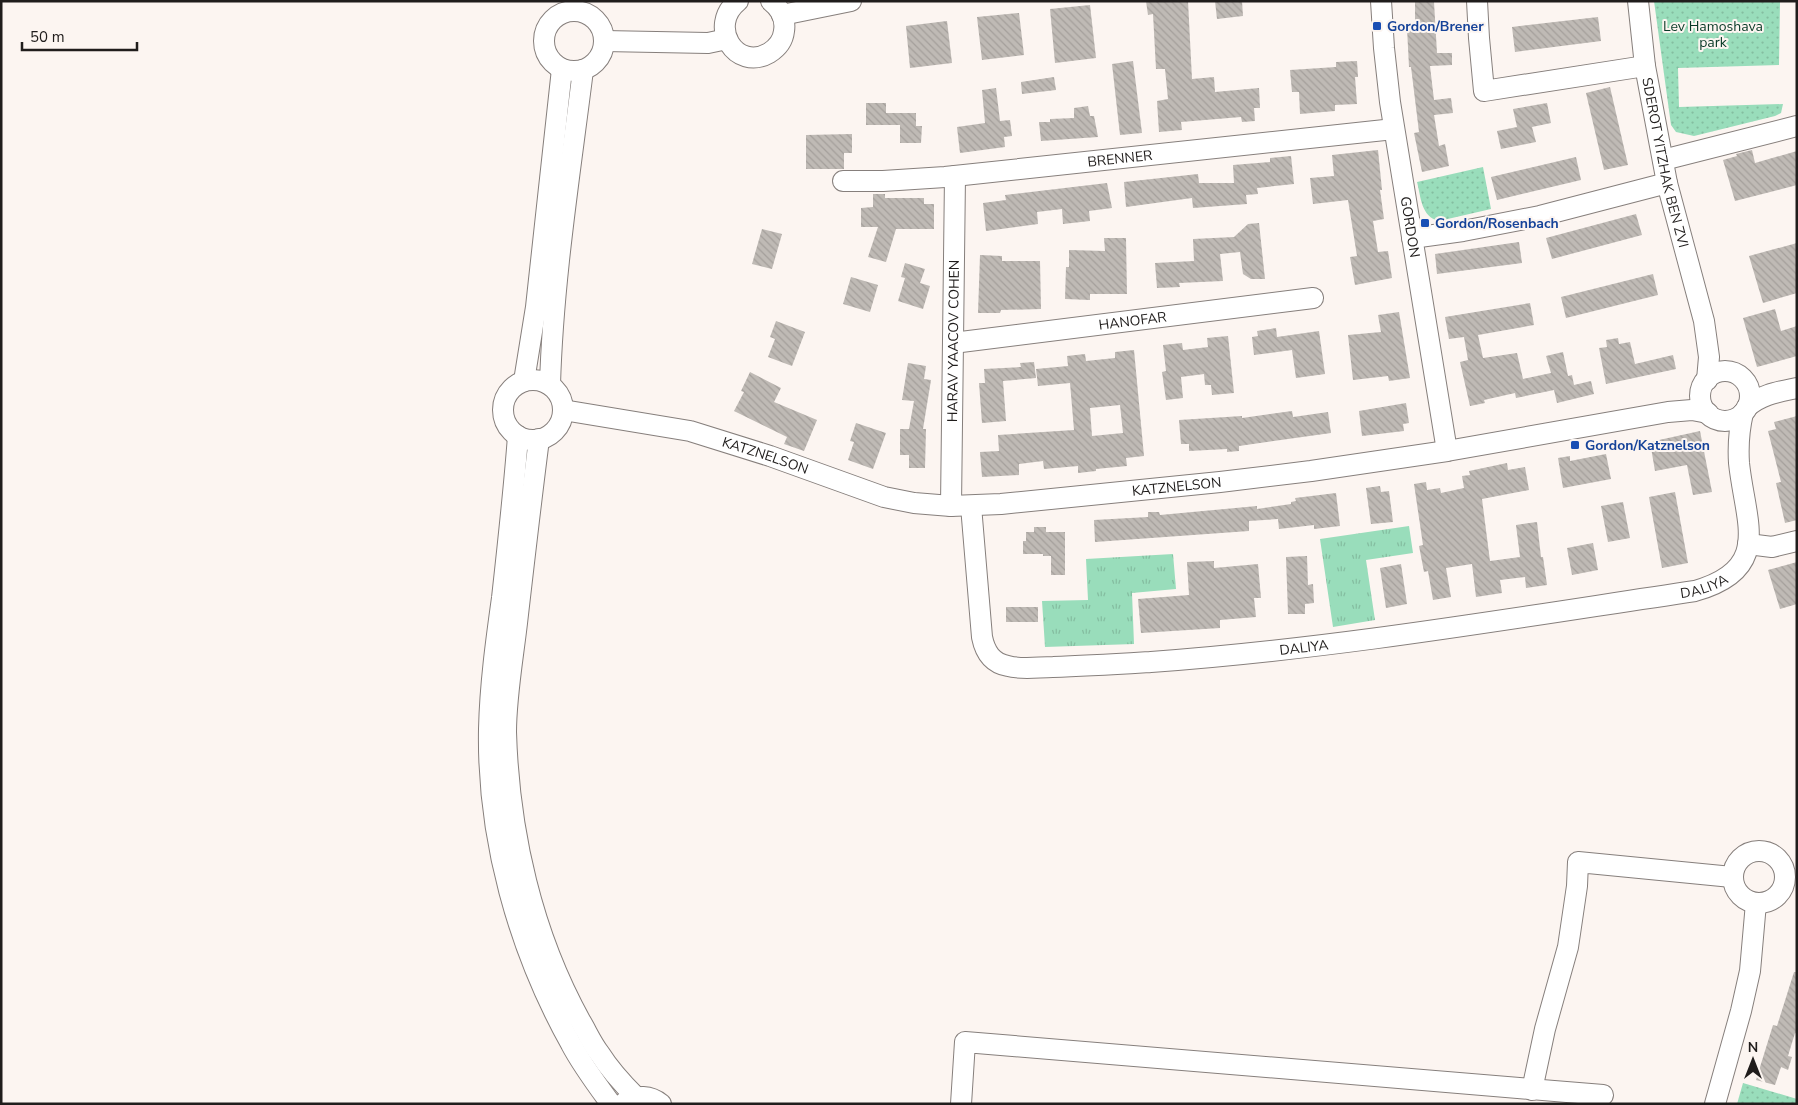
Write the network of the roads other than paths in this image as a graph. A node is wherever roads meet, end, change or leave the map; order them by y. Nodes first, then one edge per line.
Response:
1 (738, 1) edge
2 (851, 1) edge
3 (1382, 1) edge
4 (1477, 1) edge
5 (1638, 1) edge
6 (563, 7) edge
7 (586, 7) edge
8 (777, 8) edge
9 (727, 39) junction
10 (604, 41) junction
11 (1645, 66) junction
12 (562, 69) junction
13 (583, 70) junction
14 (1797, 126) edge
15 (1394, 129) junction
16 (1663, 160) junction
17 (955, 176) junction
18 (843, 180) dead end
19 (1667, 183) junction
20 (1412, 238) junction
21 (1313, 298) dead end
22 (1704, 321) junction
23 (953, 343) junction
24 (1738, 376) junction
25 (524, 381) junction
26 (1704, 384) junction
27 (550, 385) junction
28 (1796, 388) edge
29 (563, 410) junction
30 (1745, 410) junction
31 (1668, 412) junction
32 (1711, 416) junction
33 (518, 436) junction
34 (539, 440) junction
35 (1447, 451) junction
36 (1739, 462) junction
37 (950, 506) junction
38 (971, 506) junction
39 (1797, 541) edge
40 (1748, 544) junction
41 (1732, 877) junction
42 (1756, 903) junction
43 (1532, 1090) junction
44 (1603, 1095) dead end
45 (630, 1101) edge
46 (611, 1104) edge
47 (661, 1104) edge
48 (961, 1104) edge
49 (1715, 1104) edge

1 - 9 street
2 - 8 street
3 - 15 street, GORDON
4 - 11 street
5 - 11 street, SDEROT YITZHAK BEN ZVI
6 - 7 street
6 - 12 street
7 - 10 street
8 - 9 street
9 - 10 street
10 - 13 street
11 - 16 street, SDEROT YITZHAK BEN ZVI
12 - 13 street
12 - 25 street
13 - 27 street
14 - 16 street
15 - 17 street, BRENNER
15 - 20 street, GORDON
16 - 19 street, SDEROT YITZHAK BEN ZVI
17 - 18 street, BRENNER
17 - 23 street, HARAV YAACOV COHEN
19 - 20 street
19 - 22 street, SDEROT YITZHAK BEN ZVI
20 - 35 street, GORDON
21 - 23 street, HANOFAR
22 - 24 street, SDEROT YITZHAK BEN ZVI
22 - 26 street, SDEROT YITZHAK BEN ZVI
23 - 37 street, HARAV YAACOV COHEN
24 - 26 street
24 - 28 street
24 - 30 street
25 - 27 street
25 - 33 street
26 - 31 street, KATZNELSON
26 - 32 street
27 - 29 street
28 - 30 street
29 - 34 street
29 - 37 street, KATZNELSON
30 - 32 street
30 - 36 street
31 - 32 street, KATZNELSON
31 - 35 street, KATZNELSON
32 - 36 street
33 - 34 street
33 - 46 street
34 - 45 street
35 - 38 street, KATZNELSON
36 - 40 street
37 - 38 street, KATZNELSON
38 - 40 street, DALIYA
39 - 40 street
41 - 42 street
41 - 42 street
41 - 43 street
42 - 49 street
43 - 44 street
43 - 48 street
45 - 47 street

